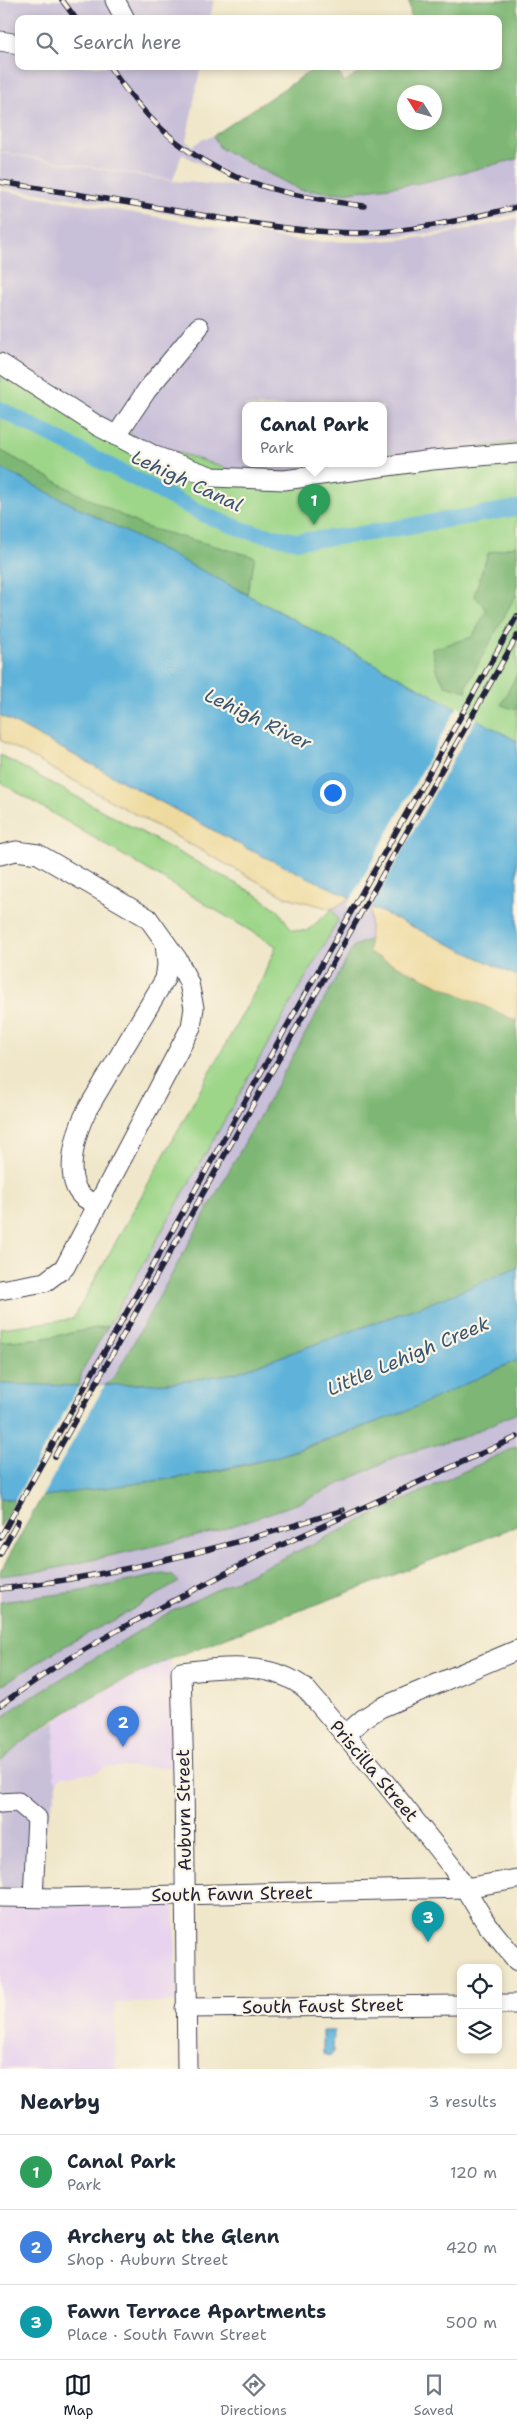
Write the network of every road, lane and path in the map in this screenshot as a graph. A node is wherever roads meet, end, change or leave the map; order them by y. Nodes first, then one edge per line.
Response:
1 (115, 0) edge
2 (122, 15) edge
3 (0, 41) edge
4 (15, 43) edge
5 (199, 327) dead end
6 (0, 363) edge
7 (116, 436) junction
8 (517, 453) edge
9 (387, 466) edge
10 (380, 467) edge
11 (0, 855) edge
12 (164, 940) junction
13 (97, 1205) junction
14 (0, 1290) edge
15 (517, 1650) edge
16 (180, 1672) joint
17 (345, 1735) junction
18 (0, 1802) edge
19 (517, 1879) edge
20 (465, 1888) junction
21 (185, 1895) junction
22 (0, 1897) edge
23 (33, 1897) junction
24 (517, 1961) edge
25 (502, 2004) edge
26 (517, 2004) edge
27 (457, 2005) edge
28 (185, 2008) junction
29 (186, 2069) edge

1 - 2 street
3 - 4 street
5 - 7 street
6 - 7 street
7 - 10 street
8 - 9 street
11 - 12 street
12 - 13 street
12 - 13 street
13 - 14 street
15 - 17 street
16 - 17 street, Priscilla Street
16 - 21 street, Auburn Street
17 - 20 street, Priscilla Street
18 - 23 street
19 - 20 street, South Fawn Street
20 - 21 street, South Fawn Street
20 - 24 street, Priscilla Street
21 - 23 street, South Fawn Street
21 - 28 street, Auburn Street
22 - 23 street, South Fawn Street
25 - 26 street
27 - 28 street, South Faust Street
28 - 29 street, Auburn Street

